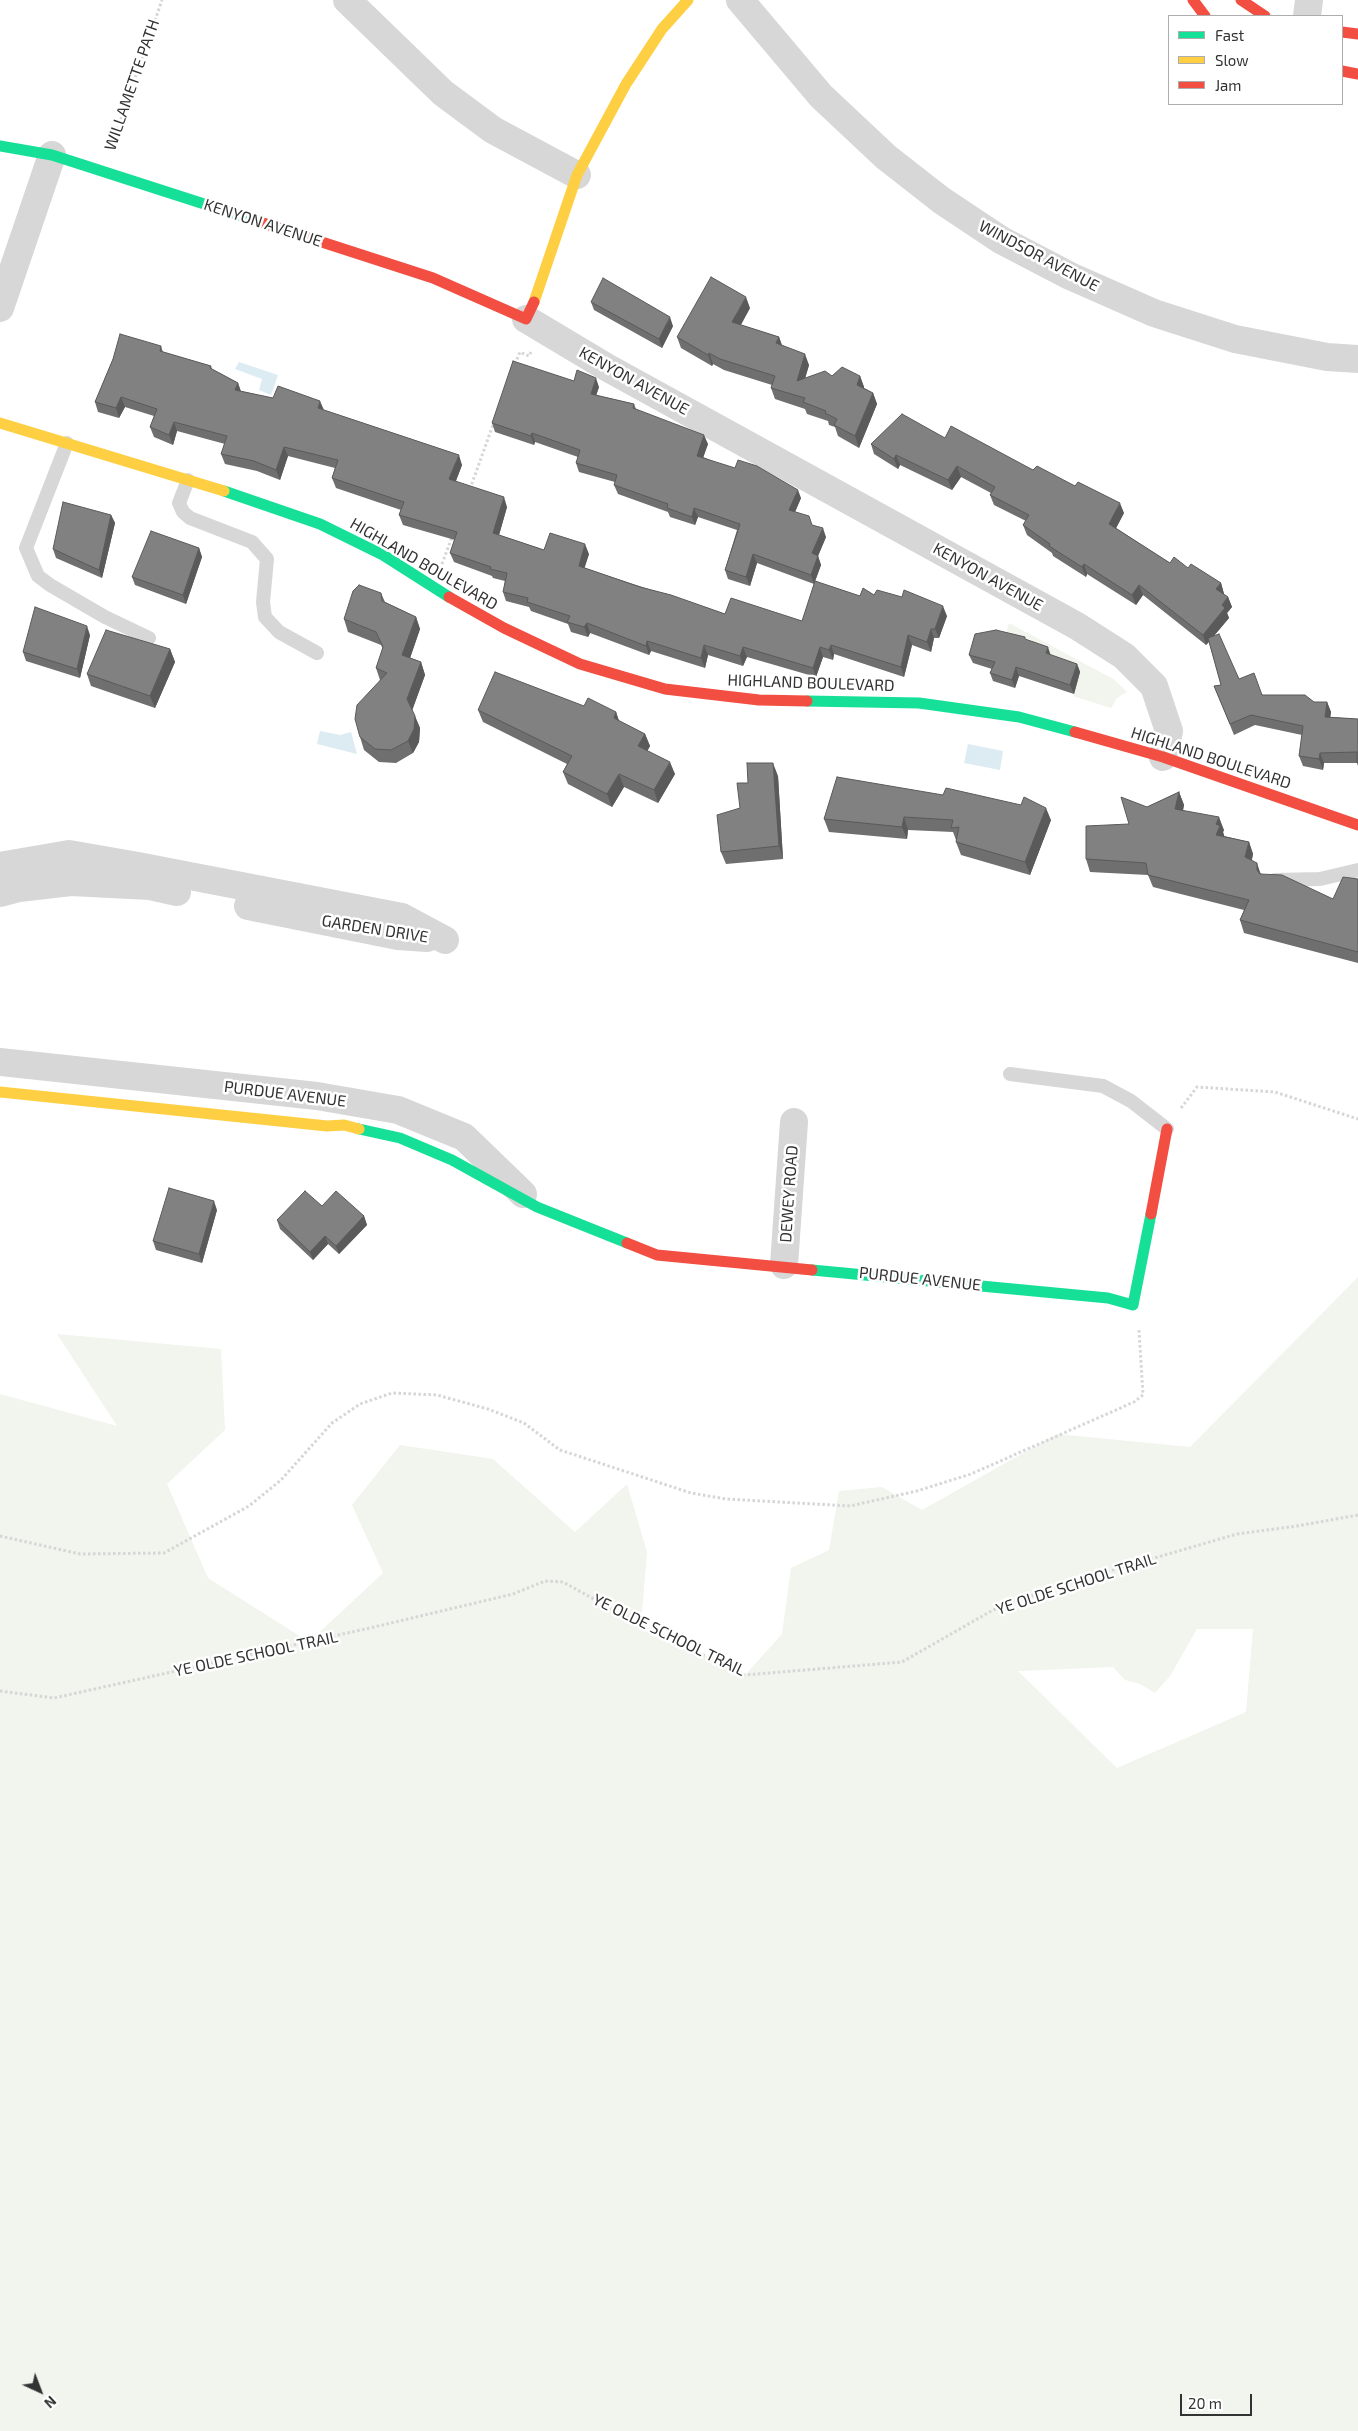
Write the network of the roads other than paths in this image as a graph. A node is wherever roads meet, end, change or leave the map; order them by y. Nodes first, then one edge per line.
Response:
1 (347, 0) edge
2 (688, 0) edge
3 (740, 0) edge
4 (1193, 0) edge
5 (1241, 0) edge
6 (1309, 0) edge
7 (1204, 15) edge
8 (1264, 15) edge
9 (1307, 15) edge
10 (1343, 32) edge
11 (1358, 34) edge
12 (1343, 71) edge
13 (1358, 74) edge
14 (0, 146) edge
15 (52, 155) junction
16 (577, 176) junction
17 (0, 308) edge
18 (534, 324) junction
19 (1358, 360) edge
20 (0, 423) edge
21 (68, 443) junction
22 (188, 480) junction
23 (149, 638) dead end
24 (317, 652) dead end
25 (1163, 757) junction
26 (1358, 825) edge
27 (0, 866) edge
28 (1358, 870) edge
29 (1269, 879) edge
30 (0, 893) edge
31 (0, 1062) edge
32 (1010, 1074) dead end
33 (0, 1092) edge
34 (794, 1122) dead end
35 (1166, 1129) joint
36 (537, 1207) junction
37 (784, 1266) junction

1 - 16 street
2 - 16 street
3 - 19 street, WINDSOR AVENUE
4 - 7 street
5 - 8 street
6 - 9 street
10 - 11 street
12 - 13 street
14 - 15 street, KENYON AVENUE
15 - 17 street
15 - 18 street, KENYON AVENUE
16 - 18 street
18 - 25 street, KENYON AVENUE
20 - 21 street, HIGHLAND BOULEVARD
21 - 22 street, HIGHLAND BOULEVARD
21 - 23 lane
22 - 24 lane
22 - 25 street, HIGHLAND BOULEVARD
25 - 26 street, HIGHLAND BOULEVARD
27 - 30 street, GARDEN DRIVE
28 - 29 lane
31 - 36 street, PURDUE AVENUE
32 - 35 lane
33 - 36 street, PURDUE AVENUE
34 - 37 street, DEWEY ROAD
35 - 37 street, PURDUE AVENUE
36 - 37 street, PURDUE AVENUE

